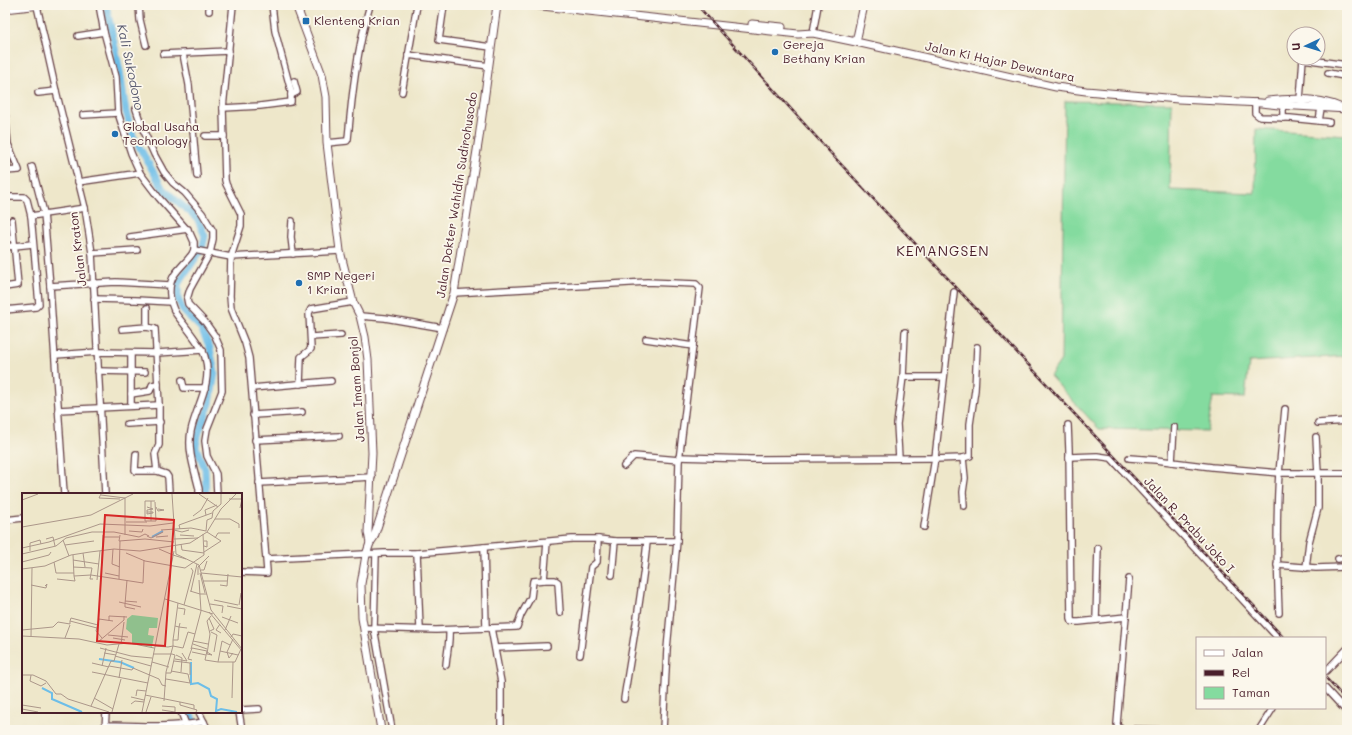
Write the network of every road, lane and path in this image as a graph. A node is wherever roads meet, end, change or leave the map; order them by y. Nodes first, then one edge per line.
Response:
1 (41, 5) edge
2 (99, 5) edge
3 (139, 5) edge
4 (233, 5) edge
5 (272, 5) edge
6 (296, 5) edge
7 (370, 5) edge
8 (417, 5) edge
9 (444, 5) edge
10 (497, 5) edge
11 (533, 5) edge
12 (566, 5) edge
13 (818, 5) edge
14 (864, 5) edge
15 (37, 6) edge
16 (584, 6) edge
17 (617, 8) edge
18 (5, 9) edge
19 (104, 32) junction
20 (811, 33) junction
21 (78, 36) dead end
22 (856, 42) junction
23 (146, 45) dead end
24 (491, 47) junction
25 (229, 51) junction
26 (163, 54) dead end
27 (183, 54) junction
28 (408, 55) junction
29 (1326, 62) edge
30 (1347, 65) edge
31 (489, 66) junction
32 (1305, 66) edge
33 (1328, 73) dead end
34 (294, 81) dead end
35 (56, 91) junction
36 (402, 92) dead end
37 (38, 93) dead end
38 (293, 94) junction
39 (1306, 103) junction
40 (1256, 106) junction
41 (223, 108) junction
42 (136, 109) dead end
43 (1345, 109) edge
44 (118, 112) junction
45 (1283, 112) junction
46 (5, 114) edge
47 (83, 115) dead end
48 (1320, 115) junction
49 (1329, 122) dead end
50 (205, 136) dead end
51 (224, 136) junction
52 (327, 143) junction
53 (8, 144) junction
54 (32, 167) dead end
55 (6, 171) edge
56 (140, 172) junction
57 (197, 176) dead end
58 (78, 182) junction
59 (5, 198) edge
60 (85, 208) junction
61 (44, 213) junction
62 (30, 216) junction
63 (12, 220) dead end
64 (292, 221) dead end
65 (188, 229) junction
66 (130, 237) dead end
67 (33, 244) junction
68 (5, 246) edge
69 (14, 246) junction
70 (137, 250) dead end
71 (195, 250) junction
72 (340, 251) junction
73 (92, 253) junction
74 (209, 253) junction
75 (293, 254) junction
76 (232, 257) junction
77 (93, 283) junction
78 (170, 285) junction
79 (50, 286) junction
80 (5, 287) edge
81 (954, 292) dead end
82 (454, 293) junction
83 (94, 299) junction
84 (171, 302) junction
85 (353, 302) junction
86 (147, 308) dead end
87 (5, 310) edge
88 (360, 316) junction
89 (122, 328) dead end
90 (147, 328) junction
91 (443, 328) junction
92 (906, 332) dead end
93 (341, 335) dead end
94 (311, 337) junction
95 (646, 339) dead end
96 (693, 346) junction
97 (977, 347) dead end
98 (203, 350) junction
99 (98, 352) junction
100 (131, 353) junction
101 (157, 353) junction
102 (55, 355) junction
103 (98, 371) junction
104 (130, 372) junction
105 (146, 372) dead end
106 (903, 377) junction
107 (943, 377) junction
108 (182, 380) dead end
109 (331, 381) dead end
110 (158, 384) junction
111 (300, 384) junction
112 (205, 388) junction
113 (252, 388) junction
114 (131, 394) junction
115 (160, 405) junction
116 (131, 406) junction
117 (100, 407) junction
118 (1285, 409) dead end
119 (58, 410) junction
120 (302, 412) dead end
121 (253, 415) junction
122 (1347, 421) edge
123 (160, 422) junction
124 (1318, 423) dead end
125 (127, 424) dead end
126 (1068, 425) dead end
127 (1174, 427) dead end
128 (339, 436) dead end
129 (1316, 437) dead end
130 (255, 440) junction
131 (136, 454) dead end
132 (1069, 457) junction
133 (679, 458) junction
134 (899, 458) junction
135 (935, 458) junction
136 (963, 458) junction
137 (1129, 458) dead end
138 (1172, 462) junction
139 (624, 466) dead end
140 (157, 472) junction
141 (1279, 473) junction
142 (1318, 473) junction
143 (1347, 473) edge
144 (372, 478) junction
145 (259, 483) junction
146 (169, 492) dead end
147 (64, 493) edge
148 (105, 493) edge
149 (199, 493) edge
150 (217, 493) edge
151 (964, 506) dead end
152 (22, 518) edge
153 (5, 520) edge
154 (924, 527) dead end
155 (598, 539) junction
156 (615, 541) junction
157 (677, 541) junction
158 (547, 542) junction
159 (647, 542) junction
160 (370, 543) junction
161 (484, 547) junction
162 (1098, 548) dead end
163 (417, 553) junction
164 (376, 554) junction
165 (366, 555) junction
166 (1347, 557) edge
167 (267, 559) junction
168 (1338, 559) dead end
169 (1277, 565) junction
170 (1345, 567) dead end
171 (1306, 568) junction
172 (242, 572) edge
173 (612, 575) dead end
174 (1129, 579) dead end
175 (544, 580) junction
176 (560, 613) dead end
177 (1279, 613) dead end
178 (1126, 617) junction
179 (1096, 620) junction
180 (364, 628) junction
181 (374, 628) junction
182 (488, 628) junction
183 (420, 629) junction
184 (449, 630) junction
185 (1277, 637) edge
186 (547, 646) dead end
187 (495, 648) junction
188 (1347, 649) edge
189 (580, 655) dead end
190 (446, 664) dead end
191 (1326, 671) dead end
192 (1326, 689) edge
193 (624, 699) dead end
194 (1272, 709) edge
195 (260, 710) dead end
196 (242, 711) edge
197 (1347, 712) edge
198 (106, 713) edge
199 (181, 713) edge
200 (199, 713) edge
201 (240, 713) edge
202 (203, 723) junction
203 (105, 727) edge
204 (188, 727) edge
205 (150, 728) edge
206 (208, 730) edge
207 (242, 730) edge
208 (381, 730) edge
209 (392, 730) edge
210 (501, 730) edge
211 (663, 730) edge
212 (1136, 730) edge
213 (1164, 730) edge
214 (1259, 730) edge

1 - 15 main road
2 - 19 street
3 - 23 street
4 - 25 street
5 - 38 street
6 - 52 main road, Jalan Imam Bonjol
7 - 52 street
8 - 28 street
9 - 24 street
10 - 24 main road, Jalan Dokter Wahidin Sudirohusodo
11 - 20 main road, Jalan Ki Hajar Dewantara
12 - 16 main road, Jalan Ki Hajar Dewantara
13 - 20 street
14 - 22 main road
15 - 18 main road
15 - 35 street, Jalan Kraton
16 - 17 main road, Jalan Ki Hajar Dewantara
17 - 20 main road, Jalan Ki Hajar Dewantara
19 - 21 street
19 - 44 street
20 - 22 main road, Jalan Ki Hajar Dewantara
22 - 40 main road, Jalan Ki Hajar Dewantara
24 - 31 main road, Jalan Dokter Wahidin Sudirohusodo
25 - 27 street
25 - 41 street
26 - 27 street
27 - 57 street
28 - 31 street
28 - 36 street
29 - 30 street
30 - 33 street
31 - 82 main road, Jalan Dokter Wahidin Sudirohusodo
32 - 39 street
34 - 38 street
35 - 37 street
35 - 58 street, Jalan Kraton
38 - 41 street
39 - 40 main road, Jalan Ki Hajar Dewantara
39 - 43 main road, Jalan Ki Hajar Dewantara
39 - 45 main road, Jalan Ki Hajar Dewantara
39 - 48 main road, Jalan Ki Hajar Dewantara
40 - 45 main road, Jalan Ki Hajar Dewantara
40 - 45 street
41 - 51 street
42 - 74 street
43 - 48 main road, Jalan Ki Hajar Dewantara
44 - 47 street
44 - 56 street
45 - 48 street
46 - 53 street
48 - 49 street
50 - 51 street
51 - 76 street
52 - 72 main road, Jalan Imam Bonjol
53 - 55 street
53 - 55 street
54 - 61 street
56 - 58 street
56 - 65 street
58 - 60 street, Jalan Kraton
59 - 62 street
60 - 61 street
60 - 73 street, Jalan Kraton
61 - 62 street
61 - 79 street
62 - 67 street
63 - 69 street
64 - 75 street
65 - 66 street
65 - 71 street
67 - 69 street
67 - 87 street
68 - 69 street
69 - 80 street
70 - 73 street
71 - 74 street
71 - 78 street
72 - 75 street
72 - 85 main road, Jalan Imam Bonjol
73 - 77 street, Jalan Kraton
74 - 76 street
74 - 150 street
75 - 76 street
76 - 113 street
77 - 78 street
77 - 79 street
77 - 83 street, Jalan Kraton
78 - 84 street
79 - 102 street
81 - 107 street
82 - 91 main road, Jalan Dokter Wahidin Sudirohusodo
82 - 96 street
83 - 84 street
83 - 99 street, Jalan Kraton
84 - 98 street
85 - 88 main road, Jalan Imam Bonjol
85 - 94 street
86 - 90 street
88 - 91 street
88 - 144 main road, Jalan Imam Bonjol
89 - 90 street
90 - 101 street
91 - 160 main road, Jalan Dokter Wahidin Sudirohusodo
92 - 106 street
93 - 94 street
94 - 111 street
95 - 96 street
96 - 133 street
97 - 136 street
98 - 101 street
98 - 112 street
99 - 100 street
99 - 102 street
99 - 103 street, Jalan Kraton
100 - 101 street
100 - 104 street
101 - 110 street
102 - 119 street
103 - 104 street
103 - 117 street, Jalan Kraton
104 - 105 street
104 - 114 street
106 - 107 street
106 - 134 street
107 - 135 street
108 - 112 street
109 - 111 street
110 - 114 street
110 - 115 street
111 - 113 street
112 - 149 street
113 - 121 street
114 - 116 street
115 - 116 street
115 - 123 street
116 - 117 street
117 - 119 street
117 - 148 street, Jalan Kraton
118 - 141 street
119 - 147 street
120 - 121 street
121 - 130 street
122 - 124 street
123 - 125 street
123 - 140 street
126 - 132 street
127 - 138 street
128 - 130 street
129 - 142 street
130 - 145 street
131 - 140 street
132 - 179 street
132 - 185 street, Jalan R. Prabu Joko I
133 - 134 street
133 - 139 street
133 - 157 street
134 - 135 street
135 - 136 street
135 - 154 street
136 - 151 street
137 - 138 street
138 - 141 street
140 - 146 street
141 - 142 street
141 - 169 street
142 - 143 street
142 - 171 street
144 - 145 street
144 - 160 main road, Jalan Imam Bonjol
145 - 167 street
152 - 153 street
155 - 156 street
155 - 158 street
155 - 189 street
156 - 159 street
156 - 173 street
157 - 159 street
157 - 211 street
158 - 161 street
158 - 175 street
159 - 193 street
160 - 165 main road, Jalan Imam Bonjol
161 - 163 street
161 - 182 street
162 - 179 street
163 - 164 street
163 - 183 street
164 - 165 street
164 - 181 street
165 - 167 street
165 - 180 main road, Jalan Imam Bonjol
166 - 168 street
167 - 172 street
169 - 171 street
169 - 177 street
170 - 171 street
174 - 178 street
175 - 176 street
175 - 182 street
178 - 179 street
178 - 212 street
180 - 181 street
180 - 208 main road, Jalan Imam Bonjol
181 - 183 street
181 - 209 street
182 - 184 street
182 - 187 street
183 - 184 street
184 - 190 street
186 - 187 street
187 - 210 street
188 - 191 street
192 - 197 street
194 - 214 street
195 - 196 street
198 - 203 street
199 - 204 street
200 - 202 street
201 - 207 street
202 - 204 street
202 - 206 street
203 - 205 street
204 - 205 street
212 - 213 street

